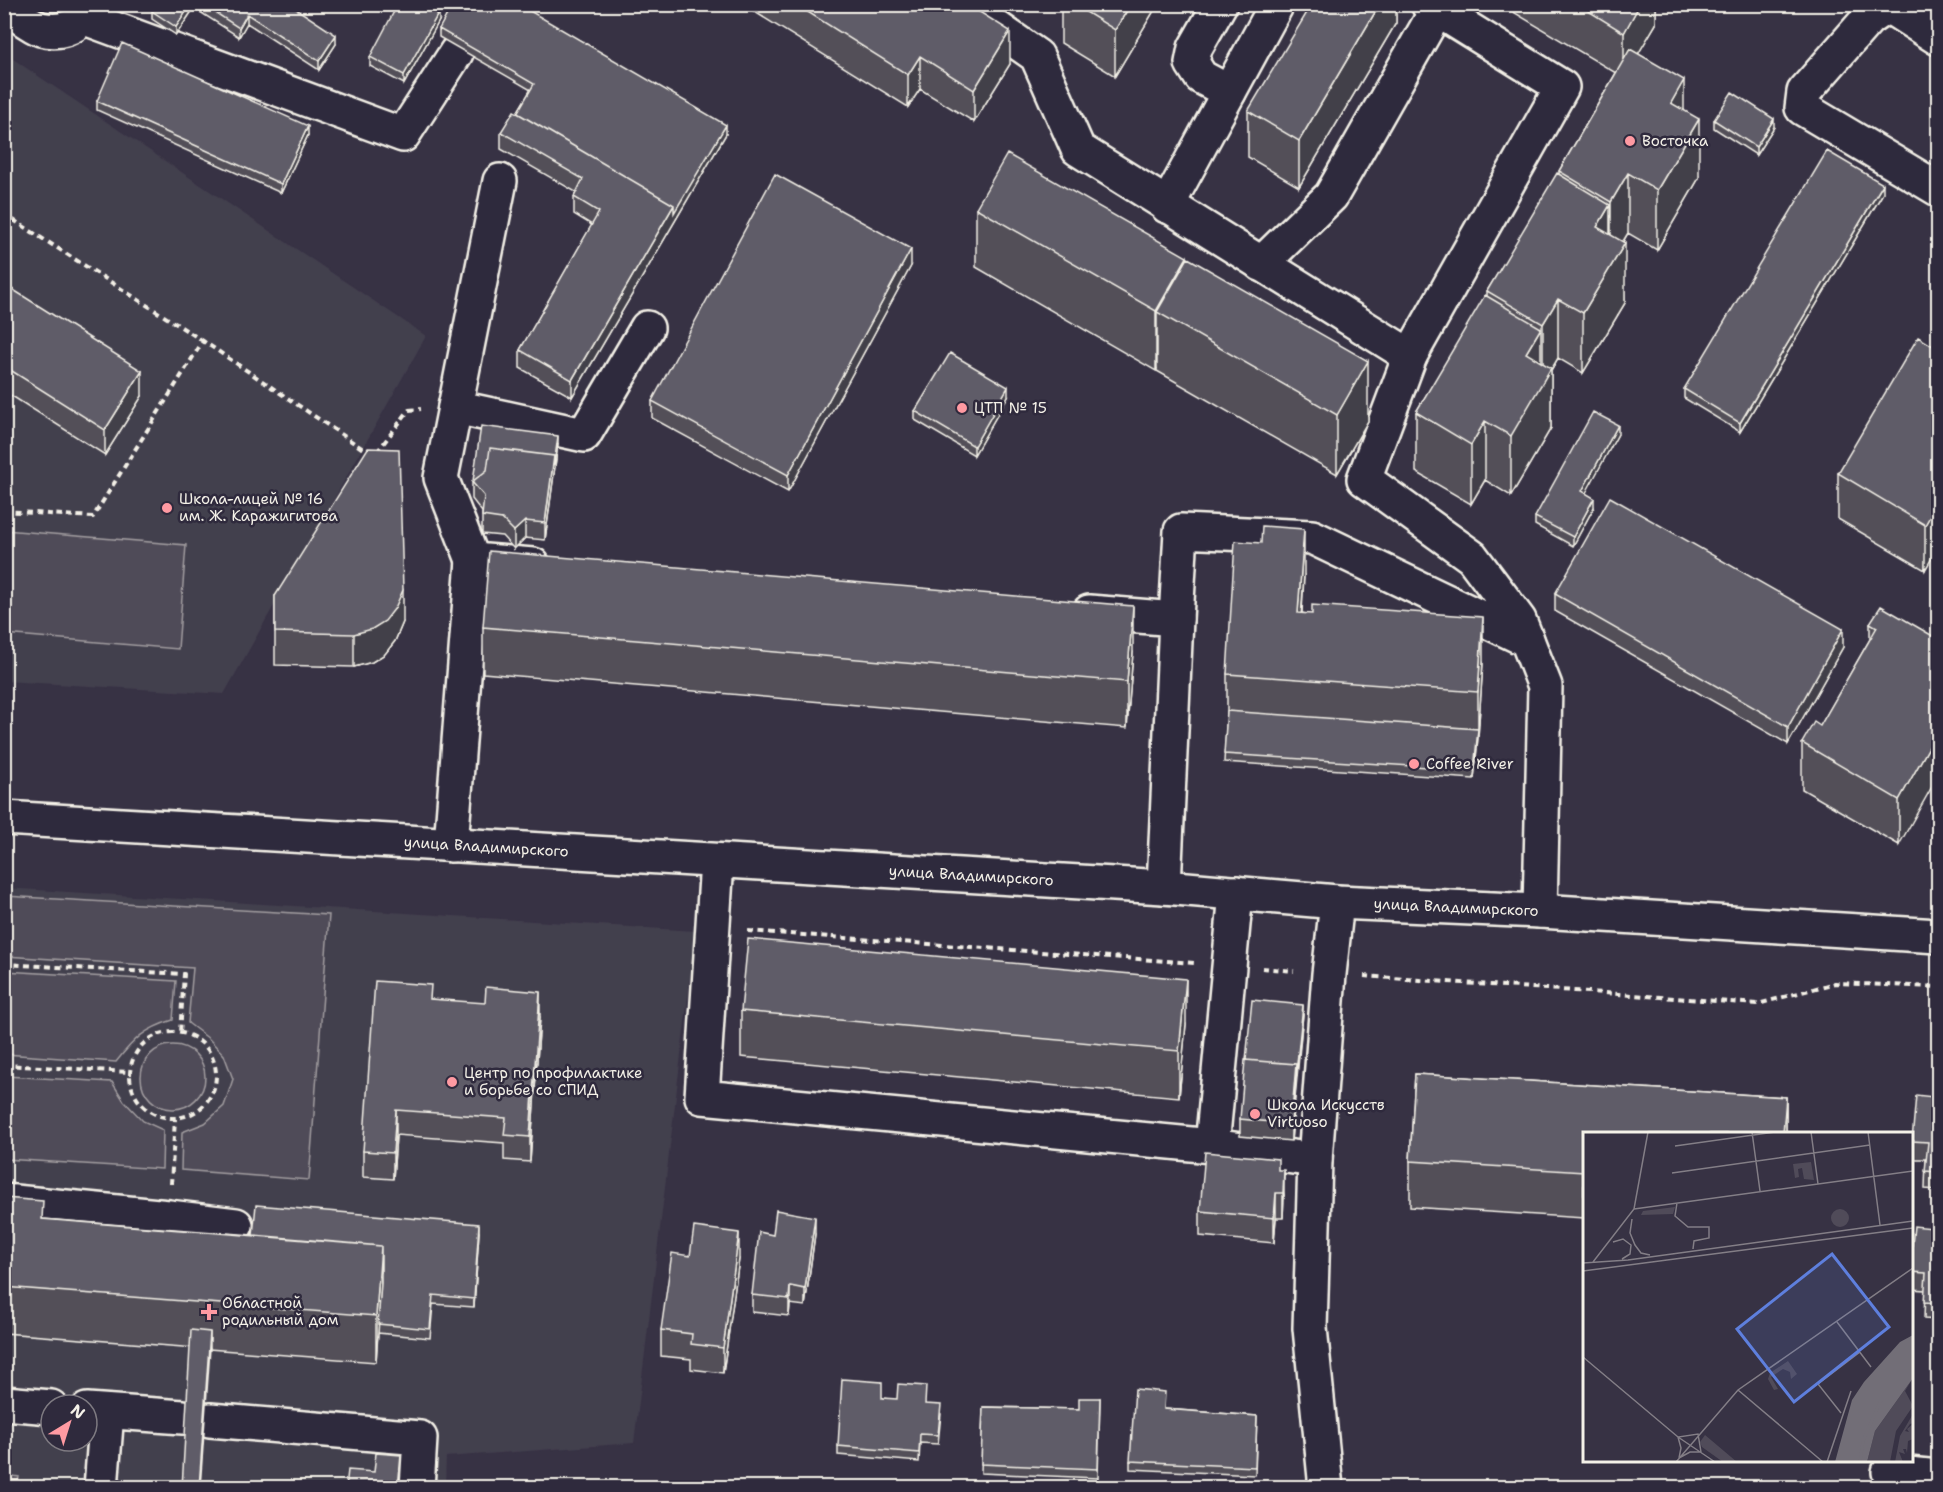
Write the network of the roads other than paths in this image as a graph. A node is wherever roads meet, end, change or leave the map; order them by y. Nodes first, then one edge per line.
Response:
1 (1220, 4) edge
2 (1277, 4) edge
3 (1886, 5) edge
4 (4, 6) edge
5 (969, 6) edge
6 (1432, 7) edge
7 (89, 11) edge
8 (1938, 38) edge
9 (456, 52) dead end
10 (1229, 92) junction
11 (500, 181) dead end
12 (1938, 189) edge
13 (1167, 206) junction
14 (1261, 264) junction
15 (647, 328) dead end
16 (1410, 356) junction
17 (455, 407) junction
18 (473, 560) junction
19 (568, 568) edge
20 (1056, 609) edge
21 (1176, 619) junction
22 (1527, 640) junction
23 (4, 818) edge
24 (451, 845) junction
25 (717, 861) junction
26 (1164, 887) junction
27 (1236, 893) junction
28 (1337, 902) junction
29 (1540, 912) junction
30 (1938, 936) edge
31 (1212, 1146) junction
32 (1315, 1160) junction
33 (4, 1202) edge
34 (236, 1225) dead end
35 (4, 1403) edge
36 (39, 1406) edge
37 (99, 1411) edge
38 (99, 1453) edge
39 (1889, 1472) dead end
40 (1938, 1477) edge
41 (100, 1488) edge
42 (417, 1488) edge
43 (1326, 1488) edge

1 - 10 street
2 - 10 street
3 - 8 street
3 - 12 street
4 - 7 street
5 - 13 street
6 - 14 street
6 - 16 street
7 - 9 street
10 - 13 street
11 - 17 street
13 - 14 street
14 - 16 street
15 - 17 street
16 - 22 street
17 - 18 street
18 - 19 street
18 - 24 street
20 - 21 street
21 - 22 street
21 - 26 street
22 - 29 street
23 - 24 street, улица Владимирского
24 - 25 street, улица Владимирского
25 - 26 street, улица Владимирского
25 - 31 street
26 - 27 street, улица Владимирского
27 - 28 street, улица Владимирского
27 - 31 street
28 - 29 street, улица Владимирского
28 - 32 street
29 - 30 street, улица Владимирского
31 - 32 street
32 - 43 street
33 - 34 street
35 - 36 street
37 - 42 street
38 - 41 street
39 - 40 street

